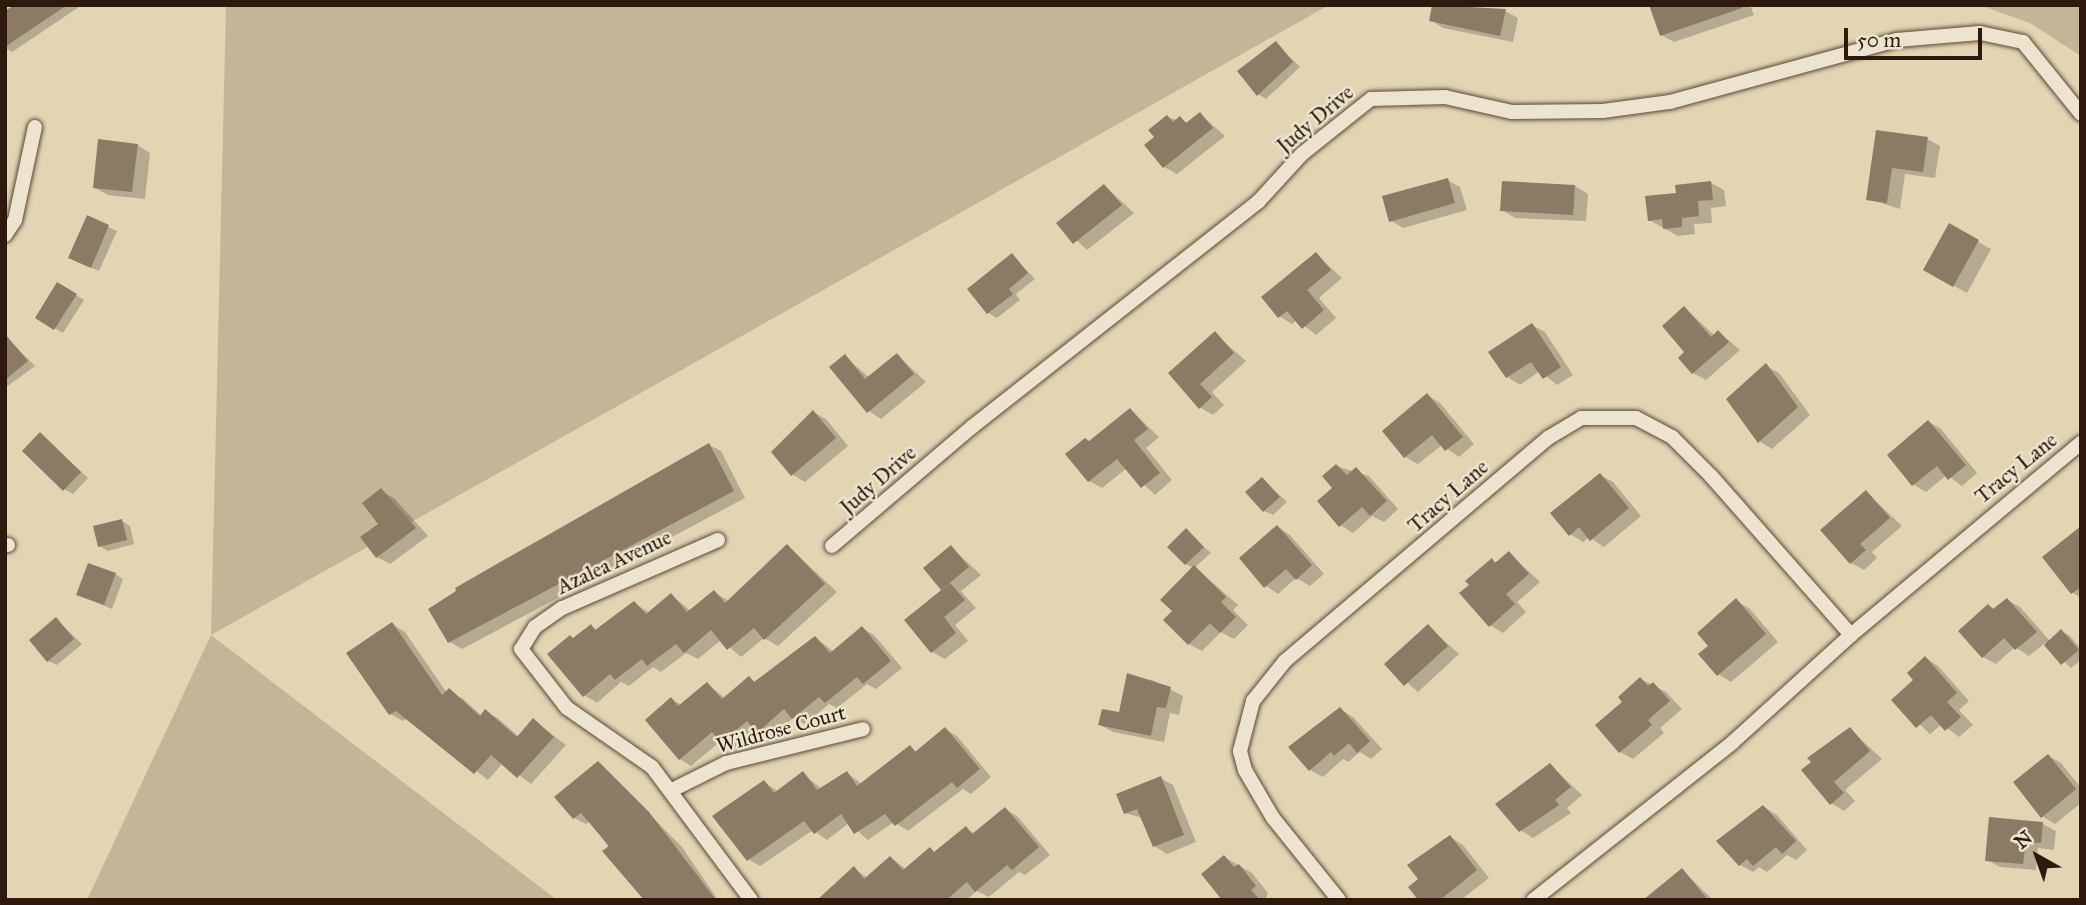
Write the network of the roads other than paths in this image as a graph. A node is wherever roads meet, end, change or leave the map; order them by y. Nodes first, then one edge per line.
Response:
1 (2081, 114) edge
2 (36, 127) dead end
3 (5, 235) edge
4 (2081, 443) edge
5 (718, 540) dead end
6 (832, 546) dead end
7 (1851, 635) junction
8 (863, 729) dead end
9 (672, 790) junction
10 (751, 900) edge
11 (1339, 900) edge
12 (1533, 900) edge

1 - 6 street, Judy Drive
2 - 3 street
4 - 7 street, Tracy Lane
5 - 9 street, Azalea Avenue
7 - 11 street, Tracy Lane
7 - 12 street, Tracy Lane
8 - 9 street, Wildrose Court
9 - 10 street

